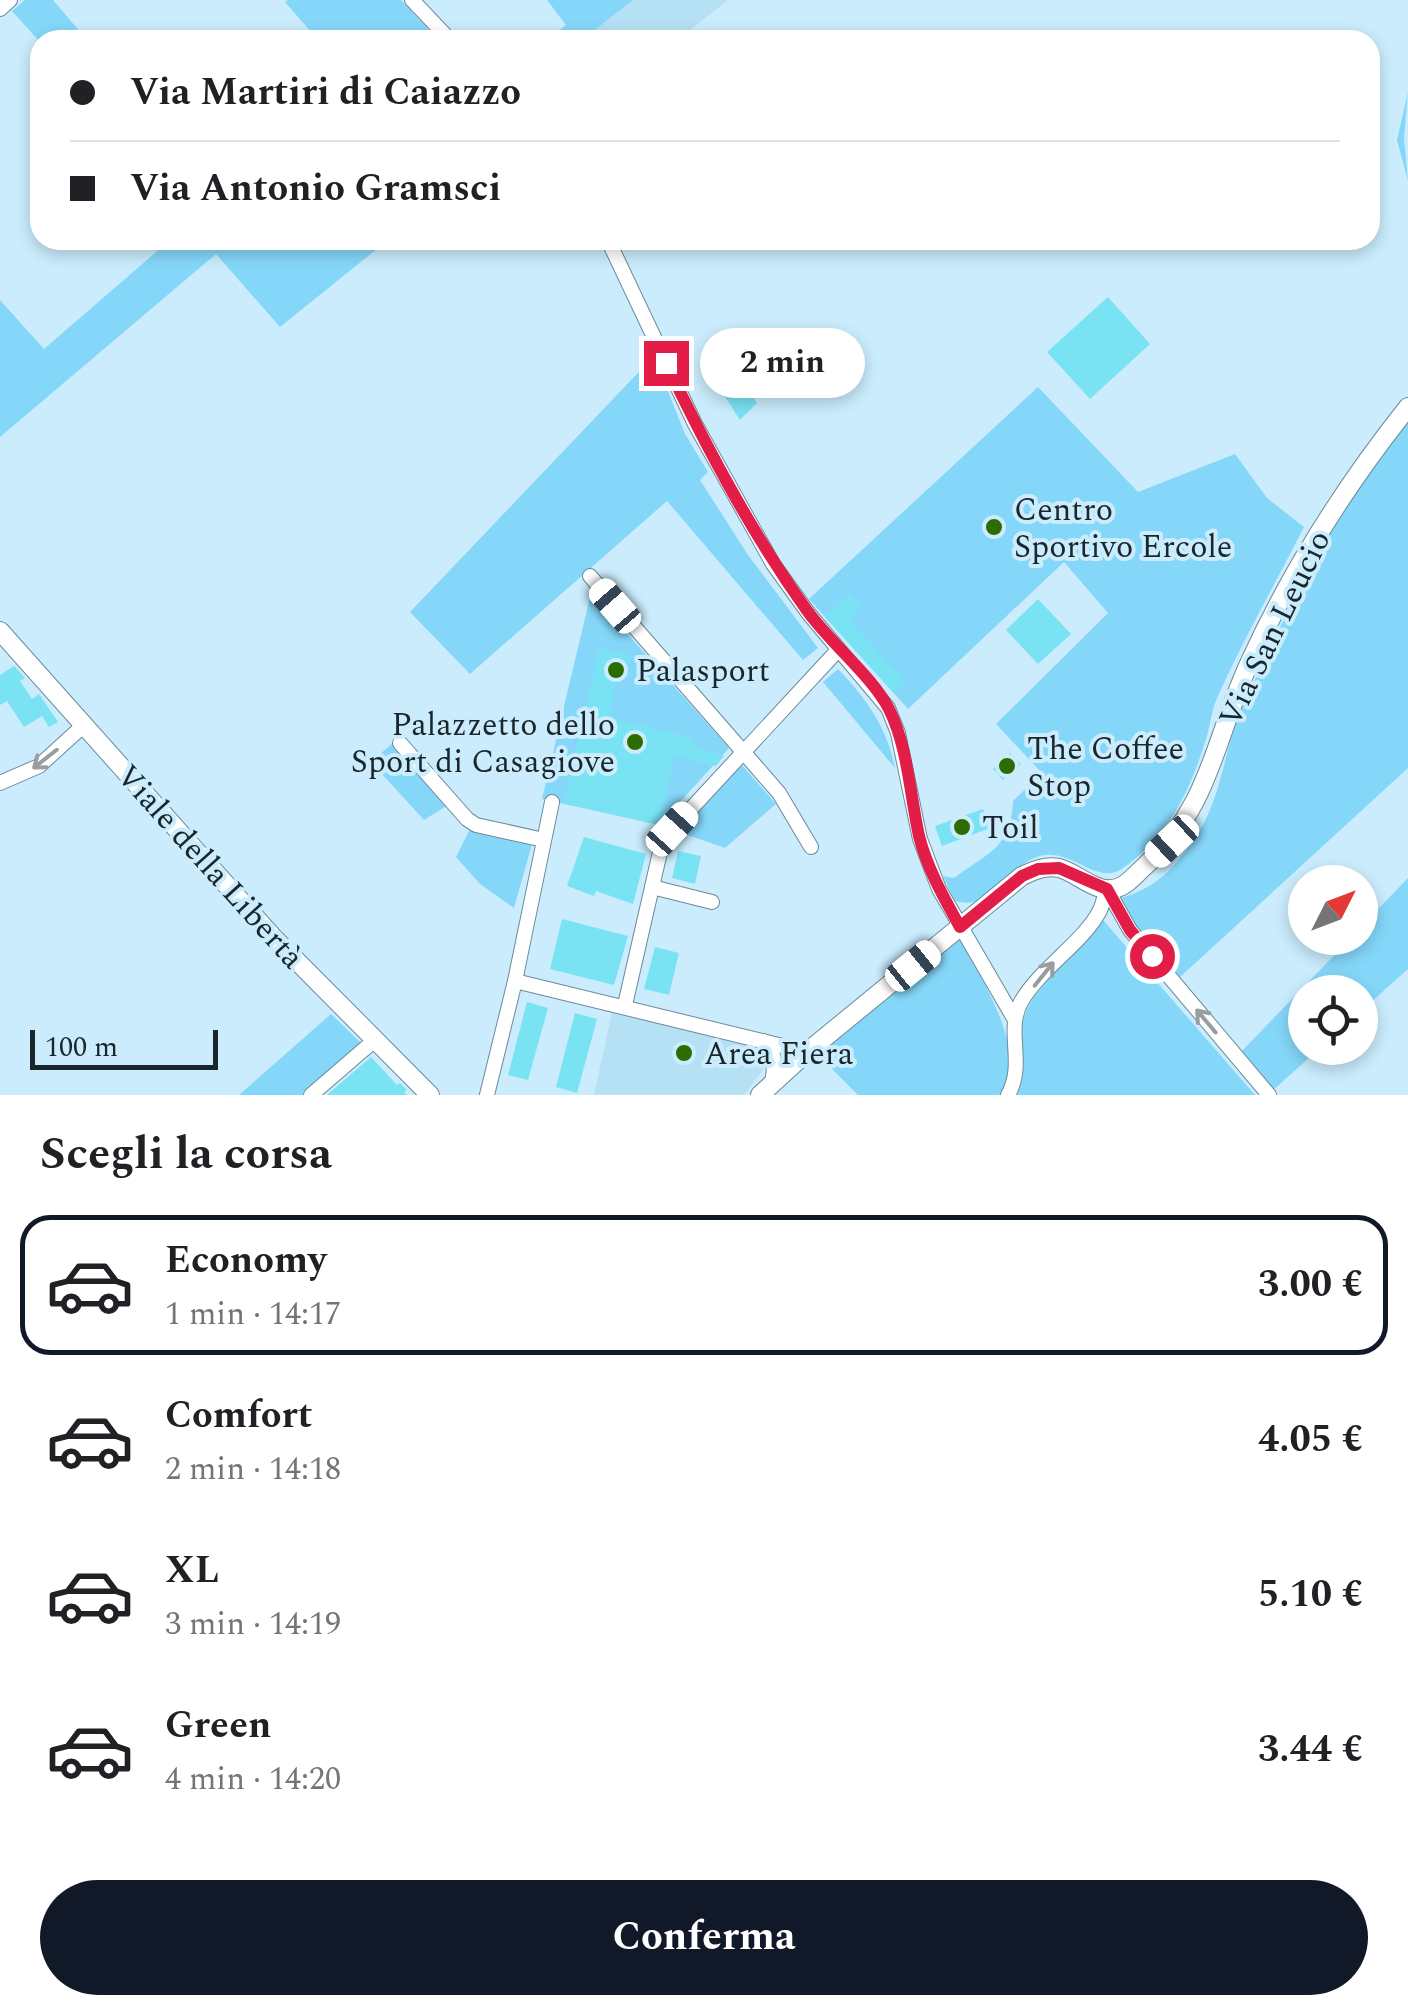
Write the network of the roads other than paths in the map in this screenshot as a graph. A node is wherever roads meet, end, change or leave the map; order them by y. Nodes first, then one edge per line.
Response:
1 (10, 0) edge
2 (412, 0) edge
3 (0, 9) edge
4 (440, 30) edge
5 (613, 250) edge
6 (1408, 407) edge
7 (590, 576) dead end
8 (0, 631) edge
9 (838, 650) junction
10 (84, 725) junction
11 (400, 743) dead end
12 (742, 752) junction
13 (0, 784) edge
14 (552, 802) dead end
15 (544, 840) junction
16 (811, 848) dead end
17 (652, 887) junction
18 (1107, 889) junction
19 (712, 902) dead end
20 (960, 927) junction
21 (515, 981) junction
22 (626, 1005) junction
23 (1015, 1020) junction
24 (376, 1039) junction
25 (762, 1041) junction
26 (807, 1052) junction
27 (766, 1090) edge
28 (487, 1094) edge
29 (311, 1095) edge
30 (430, 1095) edge
31 (1008, 1095) edge
32 (1269, 1095) edge

1 - 3 street
2 - 4 street
5 - 9 street
6 - 18 street, Via San Leucio
7 - 12 street
8 - 10 street, Viale della Libertà
9 - 12 street
9 - 20 street
10 -> 13 street
10 - 24 street, Viale della Libertà
11 - 15 street
12 - 16 street
12 - 17 street
14 - 15 street
15 - 21 street
17 - 19 street
17 - 22 street
18 - 20 street
23 -> 18 street
32 -> 18 street
20 - 23 street
20 - 26 street
21 - 22 street
21 - 28 street
22 - 25 street
23 - 31 street
24 - 29 street
24 - 30 street, Viale della Libertà
25 - 26 street
25 - 27 street
26 - 27 street

